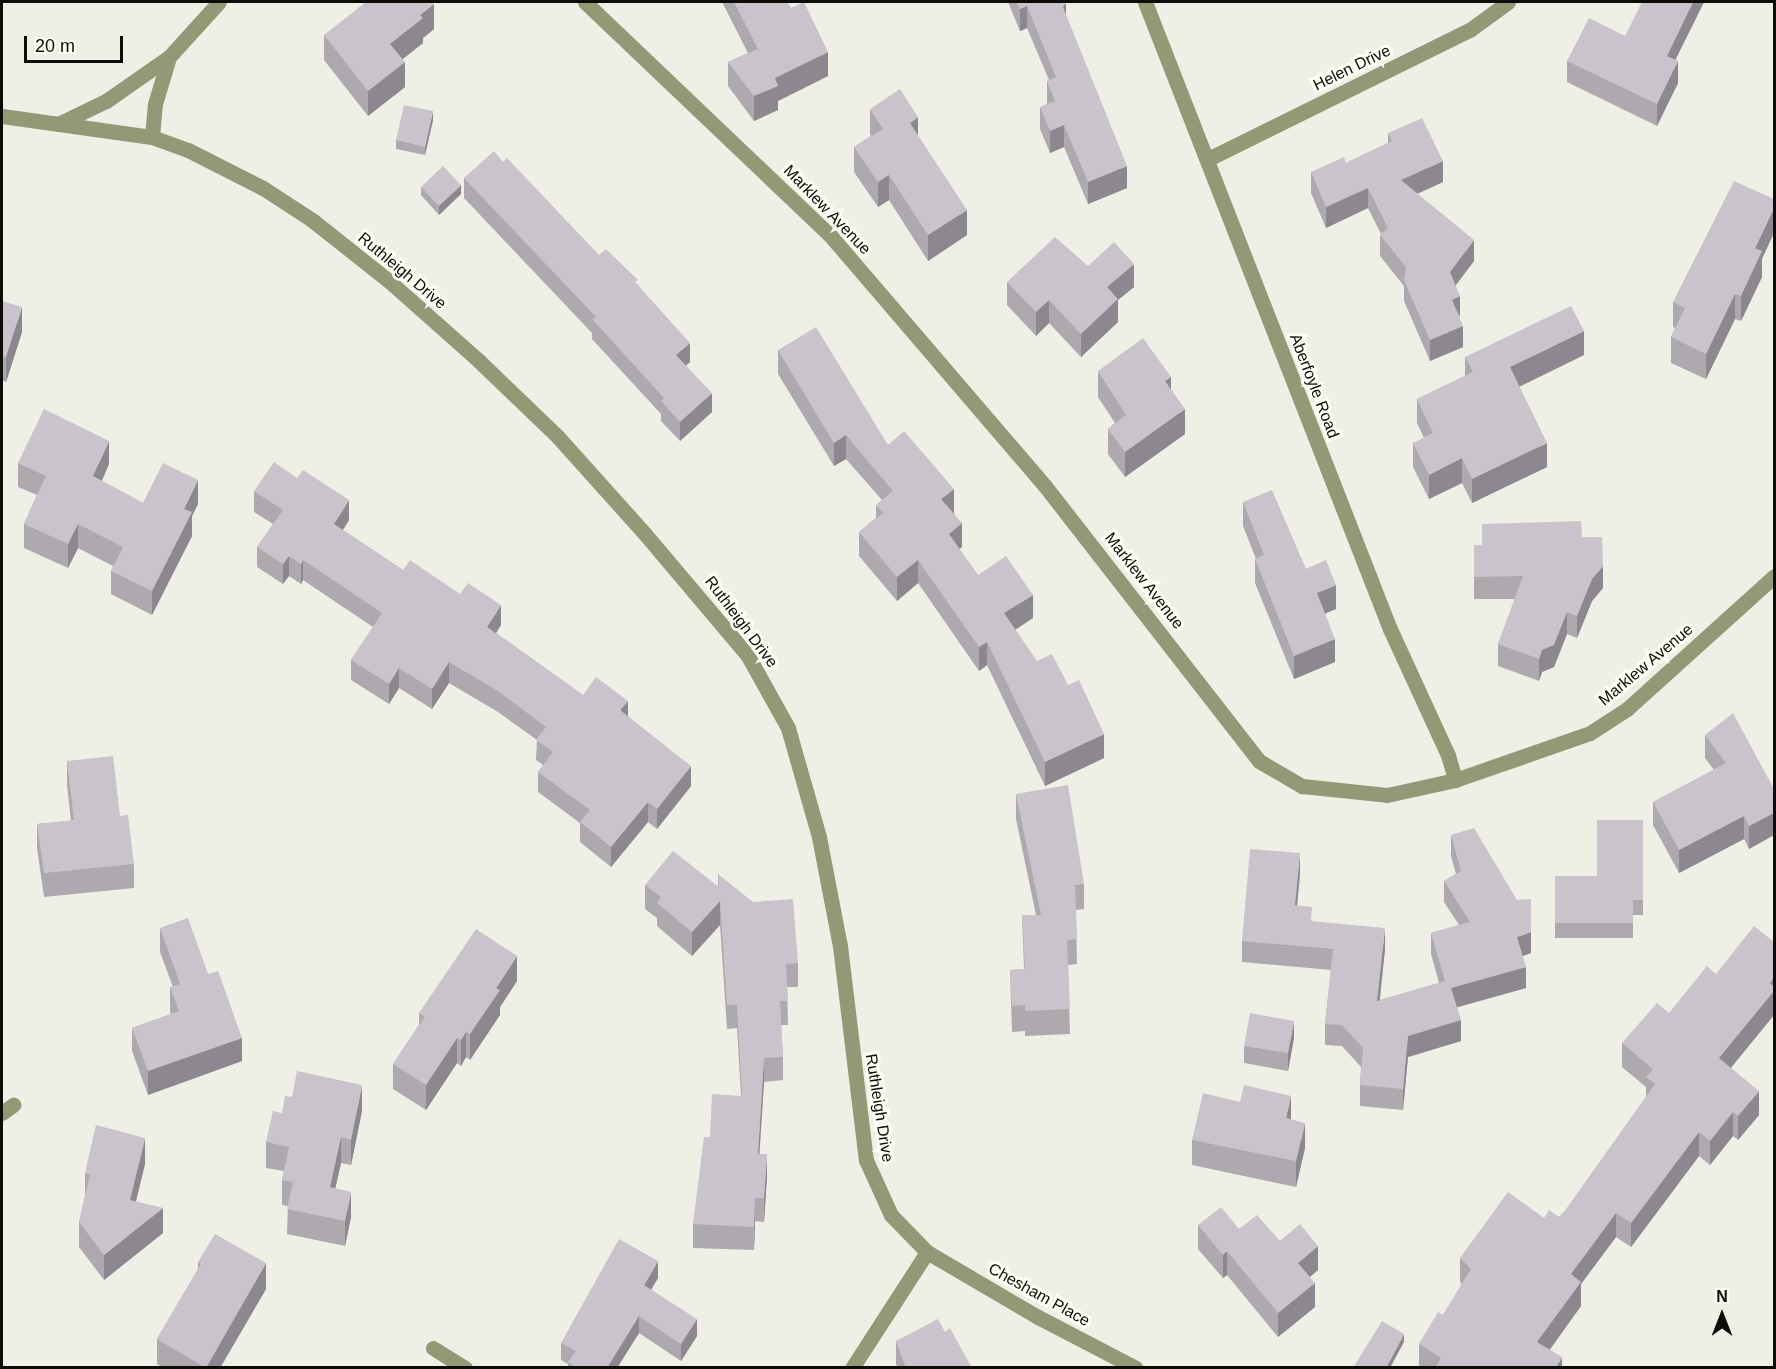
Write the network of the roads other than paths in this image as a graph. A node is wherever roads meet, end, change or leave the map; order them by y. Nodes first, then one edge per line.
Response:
1 (219, 2) edge
2 (585, 2) edge
3 (1145, 2) edge
4 (1508, 2) edge
5 (169, 57) junction
6 (2, 116) edge
7 (58, 124) junction
8 (152, 137) junction
9 (1208, 159) junction
10 (1774, 576) edge
11 (1455, 780) junction
12 (927, 1252) junction
13 (433, 1348) dead end
14 (465, 1368) edge
15 (852, 1368) edge
16 (1136, 1368) edge

1 - 5 street
2 - 11 street, Marklew Avenue
3 - 9 street, Aberfoyle Road
4 - 9 street, Helen Drive
5 - 7 street
5 - 8 street
6 - 7 street, Ruthleigh Drive
7 - 8 street, Ruthleigh Drive
8 - 12 street, Ruthleigh Drive
9 - 11 street, Aberfoyle Road
10 - 11 street, Marklew Avenue
12 - 15 street
12 - 16 street, Chesham Place
13 - 14 street

